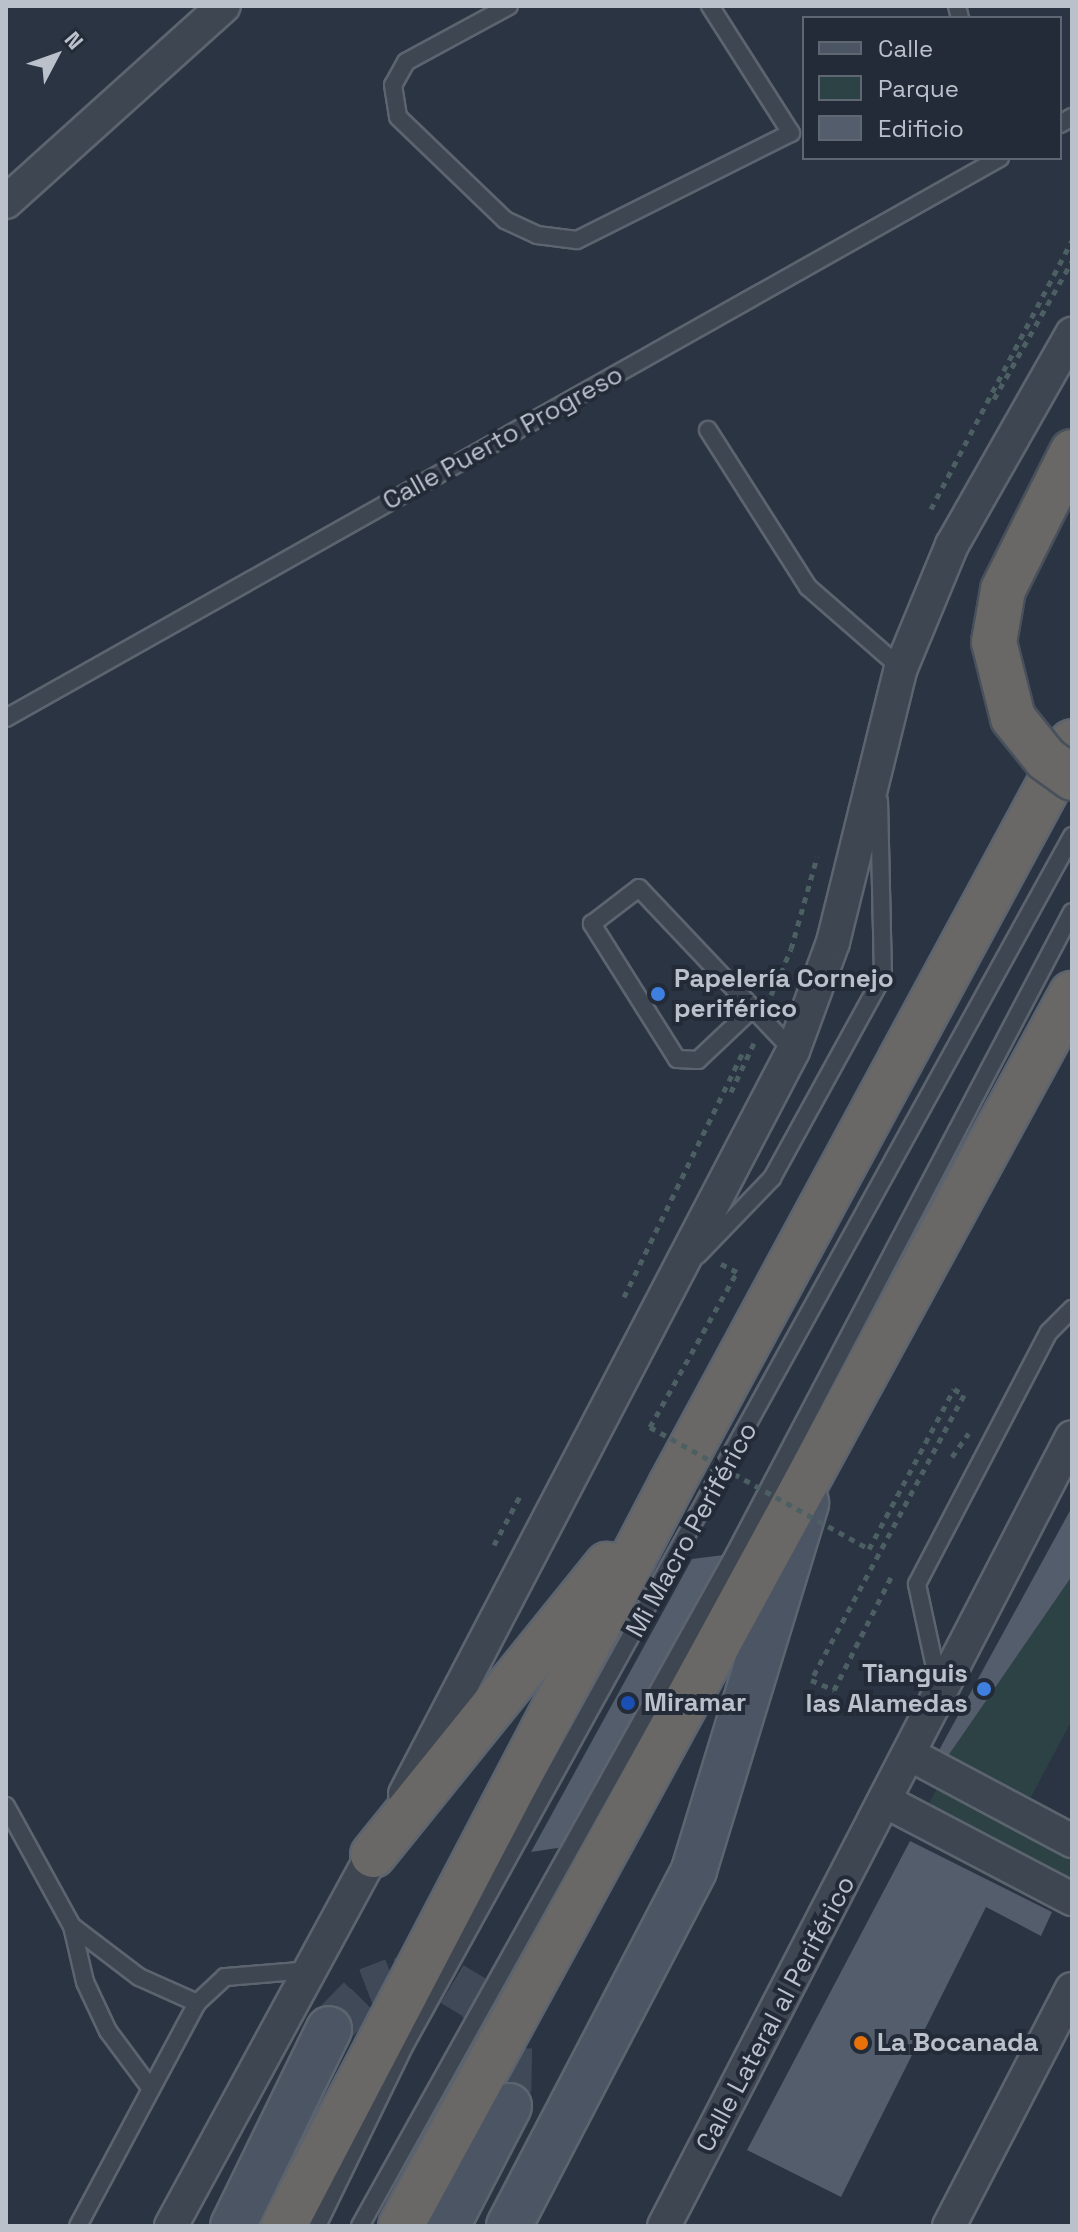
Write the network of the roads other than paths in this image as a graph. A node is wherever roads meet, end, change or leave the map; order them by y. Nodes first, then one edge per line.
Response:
1 (224, 6) edge
2 (509, 6) edge
3 (710, 6) edge
4 (798, 131) edge
5 (996, 160) edge
6 (6, 202) edge
7 (1072, 334) edge
8 (708, 430) dead end
9 (1072, 452) edge
10 (901, 668) junction
11 (6, 718) edge
12 (1072, 742) edge
13 (878, 771) junction
14 (1072, 778) edge
15 (1072, 836) edge
16 (1072, 912) edge
17 (1072, 994) edge
18 (758, 1017) junction
19 (1072, 1036) edge
20 (793, 1051) junction
21 (1021, 1092) junction
22 (673, 1282) junction
23 (1072, 1309) edge
24 (1072, 1437) edge
25 (815, 1476) junction
26 (671, 1485) junction
27 (940, 1691) junction
28 (911, 1755) junction
29 (887, 1802) junction
30 (6, 1806) edge
31 (1072, 1841) edge
32 (373, 1855) junction
33 (1072, 1899) edge
34 (72, 1926) junction
35 (310, 1970) junction
36 (1072, 1989) edge
37 (197, 2003) junction
38 (329, 2029) tunnel mouth
39 (151, 2089) junction
40 (509, 2106) tunnel mouth
41 (78, 2226) edge
42 (171, 2226) edge
43 (233, 2226) edge
44 (284, 2226) edge
45 (317, 2226) edge
46 (360, 2226) edge
47 (401, 2226) edge
48 (447, 2226) edge
49 (509, 2226) edge
50 (664, 2226) edge
51 (949, 2226) edge

1 - 6 street
2 - 4 lane
3 - 4 lane
5 - 11 lane, Calle Puerto Progreso
7 - 10 street
8 - 10 lane
9 - 14 highway, bridge
10 - 13 street
12 - 26 highway
13 - 20 street
13 - 22 lane
15 - 45 lane, Mi Macro Periférico
16 - 46 lane, Mi Macro Periférico
17 - 21 highway
18 - 18 lane
18 - 20 lane
19 - 21 highway
20 - 22 street
21 - 25 highway
22 - 32 street
23 - 27 lane
24 - 27 street, Calle Lateral al Periférico
25 - 47 highway
25 - 49 main road
26 - 32 highway
26 - 44 highway
27 - 28 street, Calle Lateral al Periférico
28 - 29 street, Calle Lateral al Periférico
28 - 31 street
29 - 33 street
29 - 50 street, Calle Lateral al Periférico
30 - 34 lane
32 - 35 street
34 - 37 lane
34 - 39 lane
35 - 37 lane
35 - 42 street
36 - 51 street
37 - 39 lane
38 - 43 main road
39 - 41 lane
40 - 48 main road

